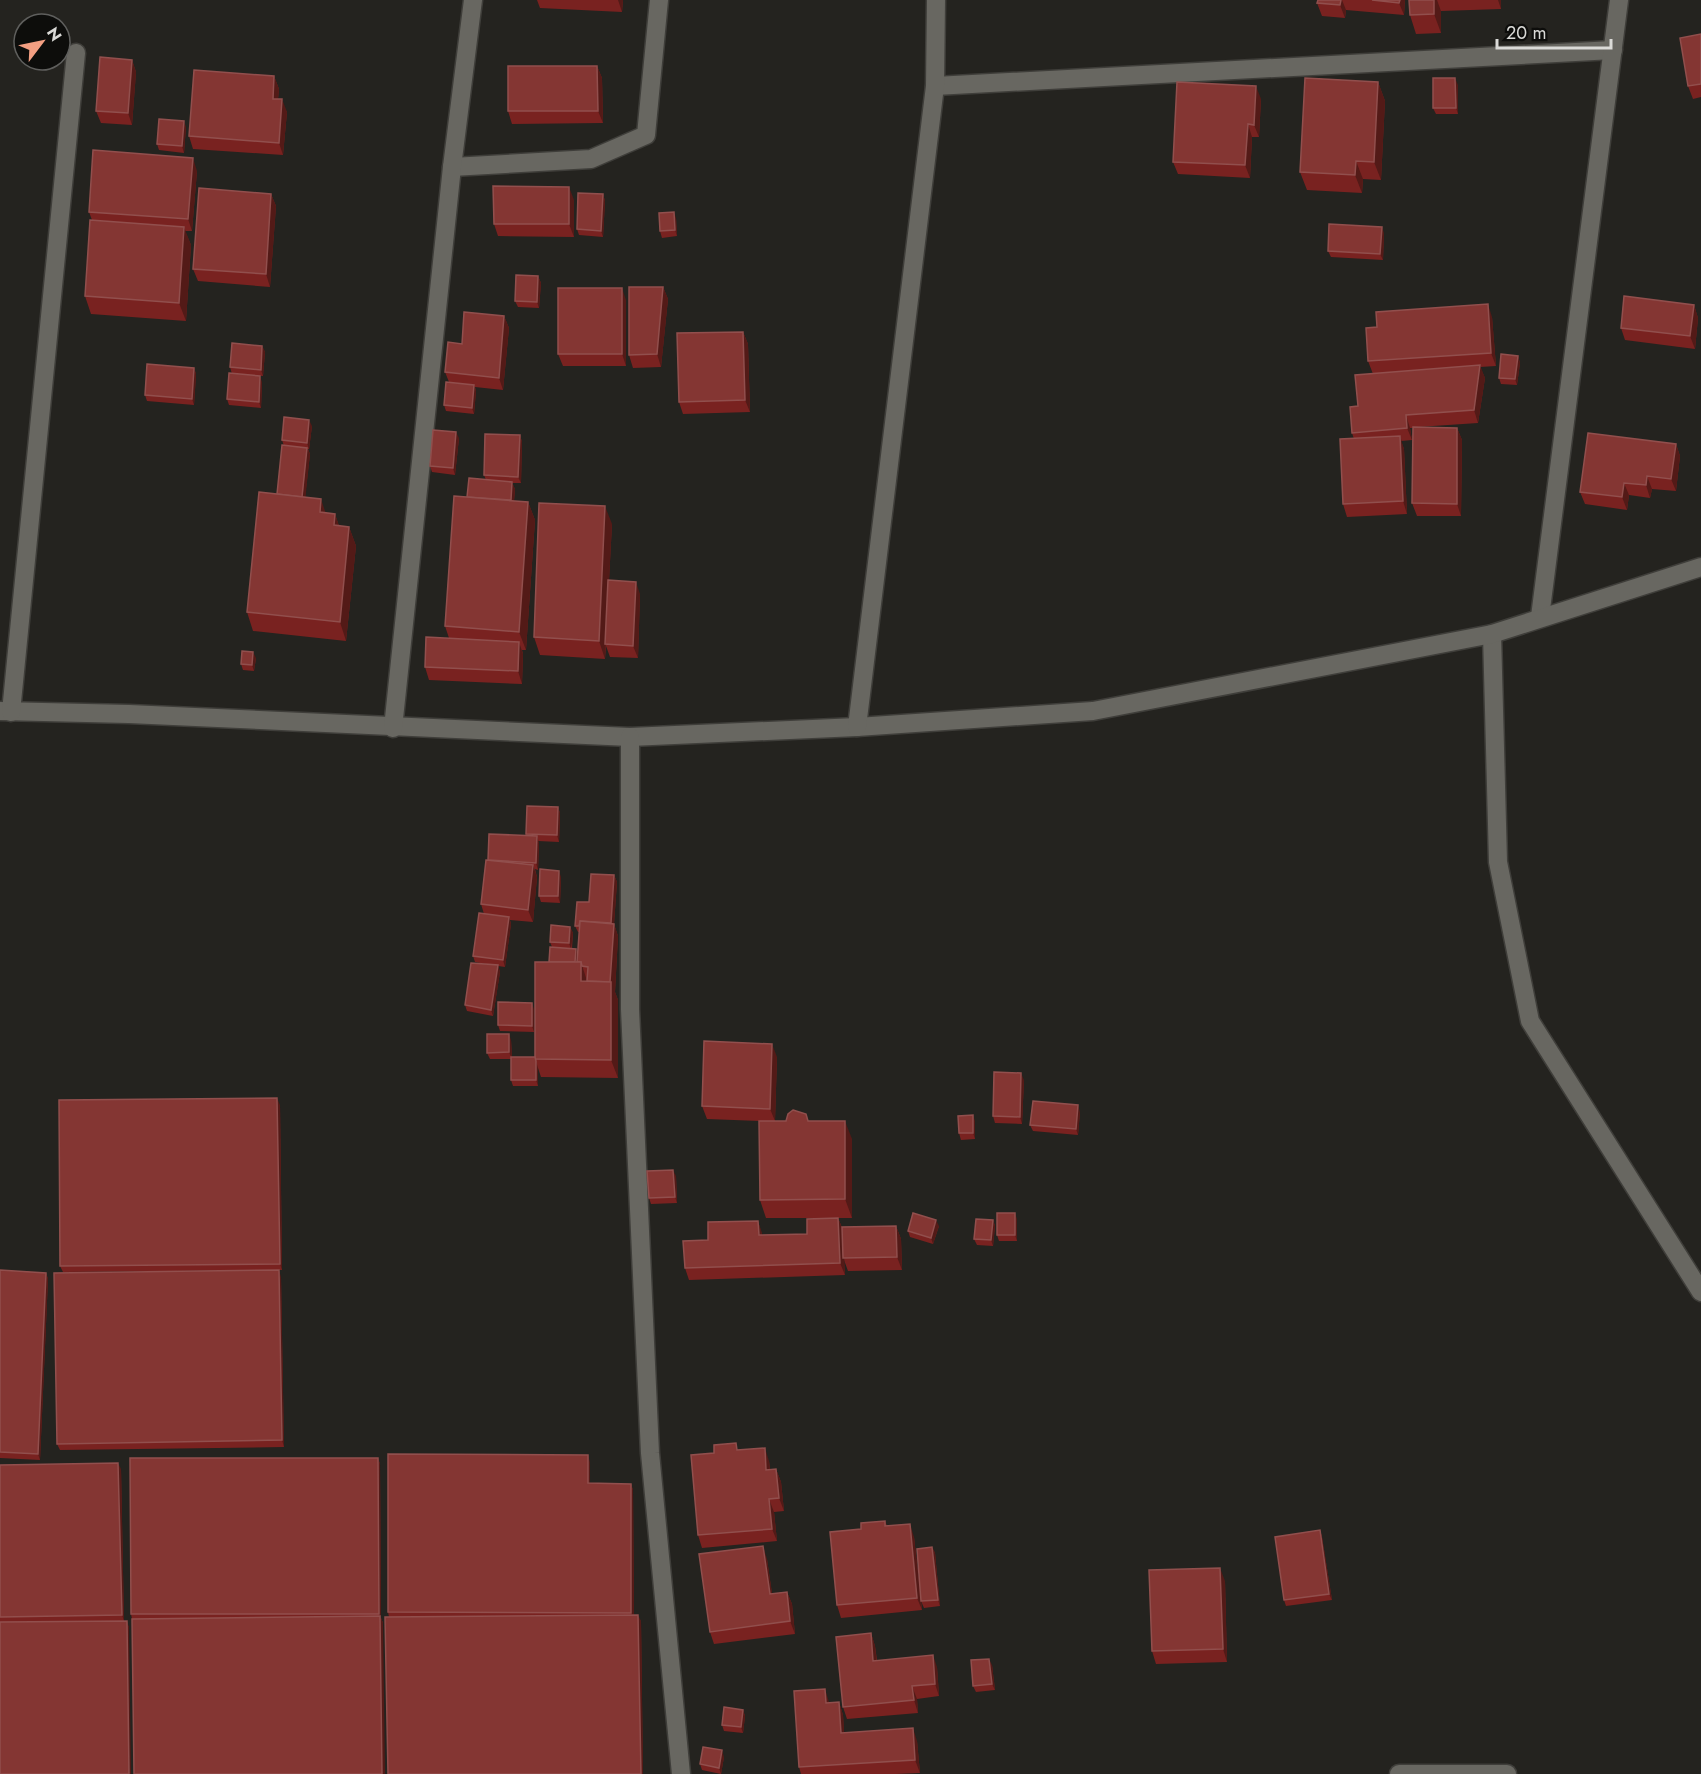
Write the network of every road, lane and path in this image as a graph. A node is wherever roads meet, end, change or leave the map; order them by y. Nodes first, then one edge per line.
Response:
1 (473, 0) edge
2 (658, 0) edge
3 (936, 0) edge
4 (1619, 0) edge
5 (1613, 50) junction
6 (76, 53) dead end
7 (935, 86) junction
8 (452, 167) junction
9 (1701, 567) edge
10 (1540, 617) junction
11 (1492, 634) junction
12 (5, 711) edge
13 (857, 727) junction
14 (393, 728) junction
15 (630, 737) junction
16 (1701, 1292) edge
17 (681, 1774) edge
18 (1399, 1774) edge
19 (1507, 1774) edge

1 - 8 street
2 - 8 street
3 - 7 street
4 - 5 street
5 - 7 street
5 - 10 street
6 - 12 street
7 - 13 street
8 - 14 street
9 - 10 street
10 - 11 street
11 - 13 street
11 - 16 street
12 - 14 street
13 - 15 street
14 - 15 street
15 - 17 street
18 - 19 street

